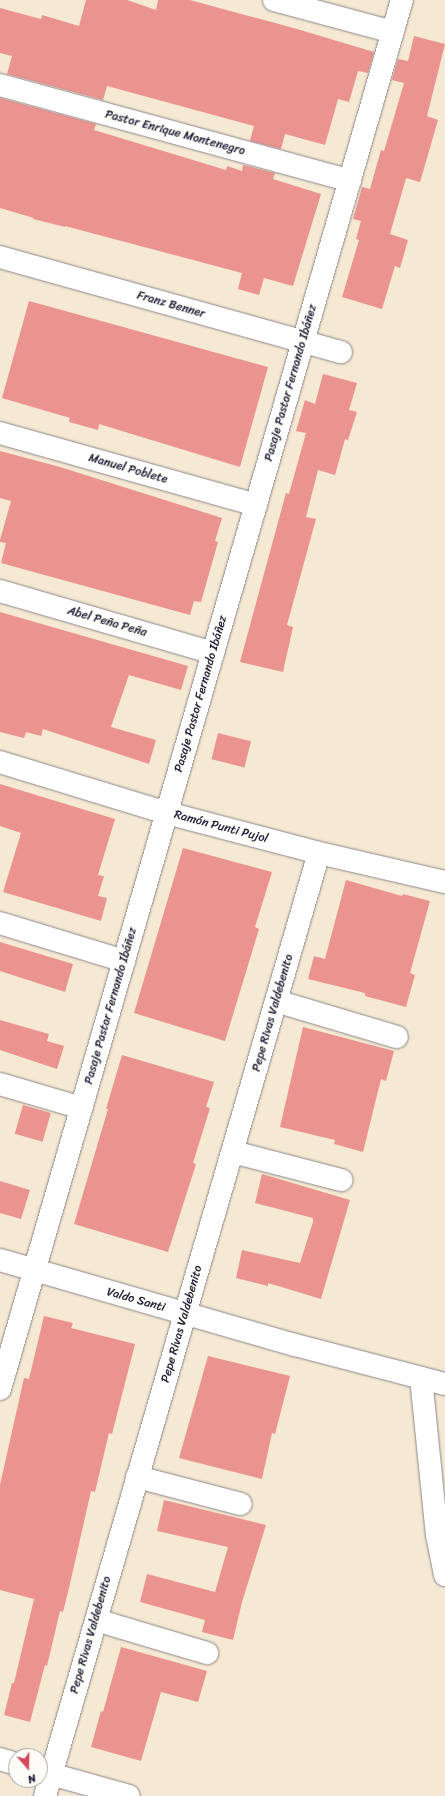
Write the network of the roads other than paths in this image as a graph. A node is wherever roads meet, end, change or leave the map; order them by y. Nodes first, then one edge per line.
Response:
1 (274, 0) edge
2 (402, 0) edge
3 (393, 32) junction
4 (0, 86) edge
5 (350, 181) junction
6 (0, 257) edge
7 (303, 342) junction
8 (341, 352) dead end
9 (0, 433) edge
10 (256, 505) junction
11 (0, 592) edge
12 (213, 653) junction
13 (0, 762) edge
14 (167, 813) junction
15 (319, 853) junction
16 (445, 882) edge
17 (0, 923) edge
18 (124, 961) junction
19 (276, 1001) junction
20 (397, 1037) dead end
21 (0, 1084) edge
22 (82, 1108) junction
23 (232, 1152) junction
24 (341, 1180) dead end
25 (0, 1260) edge
26 (35, 1270) junction
27 (185, 1314) junction
28 (421, 1378) junction
29 (445, 1384) edge
30 (0, 1389) edge
31 (137, 1477) junction
32 (241, 1504) dead end
33 (445, 1575) edge
34 (96, 1620) junction
35 (206, 1653) dead end
36 (48, 1766) edge
37 (48, 1773) edge
38 (129, 1796) edge

1 - 3 street
2 - 3 street, Pasaje Pastor Fernando Ibáñez
3 - 5 street, Pasaje Pastor Fernando Ibáñez
4 - 5 street, Pastor Enrique Montenegro
5 - 7 street, Pasaje Pastor Fernando Ibáñez
6 - 7 street, Franz Benner
7 - 8 street, Franz Benner
7 - 10 street, Pasaje Pastor Fernando Ibáñez
9 - 10 street, Manuel Poblete
10 - 12 street, Pasaje Pastor Fernando Ibáñez
11 - 12 street, Abel Peña Peña
12 - 14 street, Pasaje Pastor Fernando Ibáñez
13 - 14 street, Ramón Punti Pujol
14 - 15 street, Ramón Punti Pujol
14 - 18 street, Pasaje Pastor Fernando Ibáñez
15 - 16 street, Ramón Punti Pujol
15 - 19 street, Pepe Rivas Valdebenito
17 - 18 street
18 - 22 street, Pasaje Pastor Fernando Ibáñez
19 - 20 street
19 - 23 street, Pepe Rivas Valdebenito
21 - 22 street
22 - 26 street, Pasaje Pastor Fernando Ibáñez
23 - 24 street
23 - 27 street, Pepe Rivas Valdebenito
25 - 26 street, Valdo Santi
26 - 27 street, Valdo Santi
26 - 30 street, Pasaje Pastor Fernando Ibáñez
27 - 28 street, Valdo Santi
27 - 31 street, Pepe Rivas Valdebenito
28 - 29 street, Valdo Santi
28 - 33 street
31 - 32 street
31 - 34 street, Pepe Rivas Valdebenito
34 - 35 street
34 - 36 street, Pepe Rivas Valdebenito
37 - 38 street

